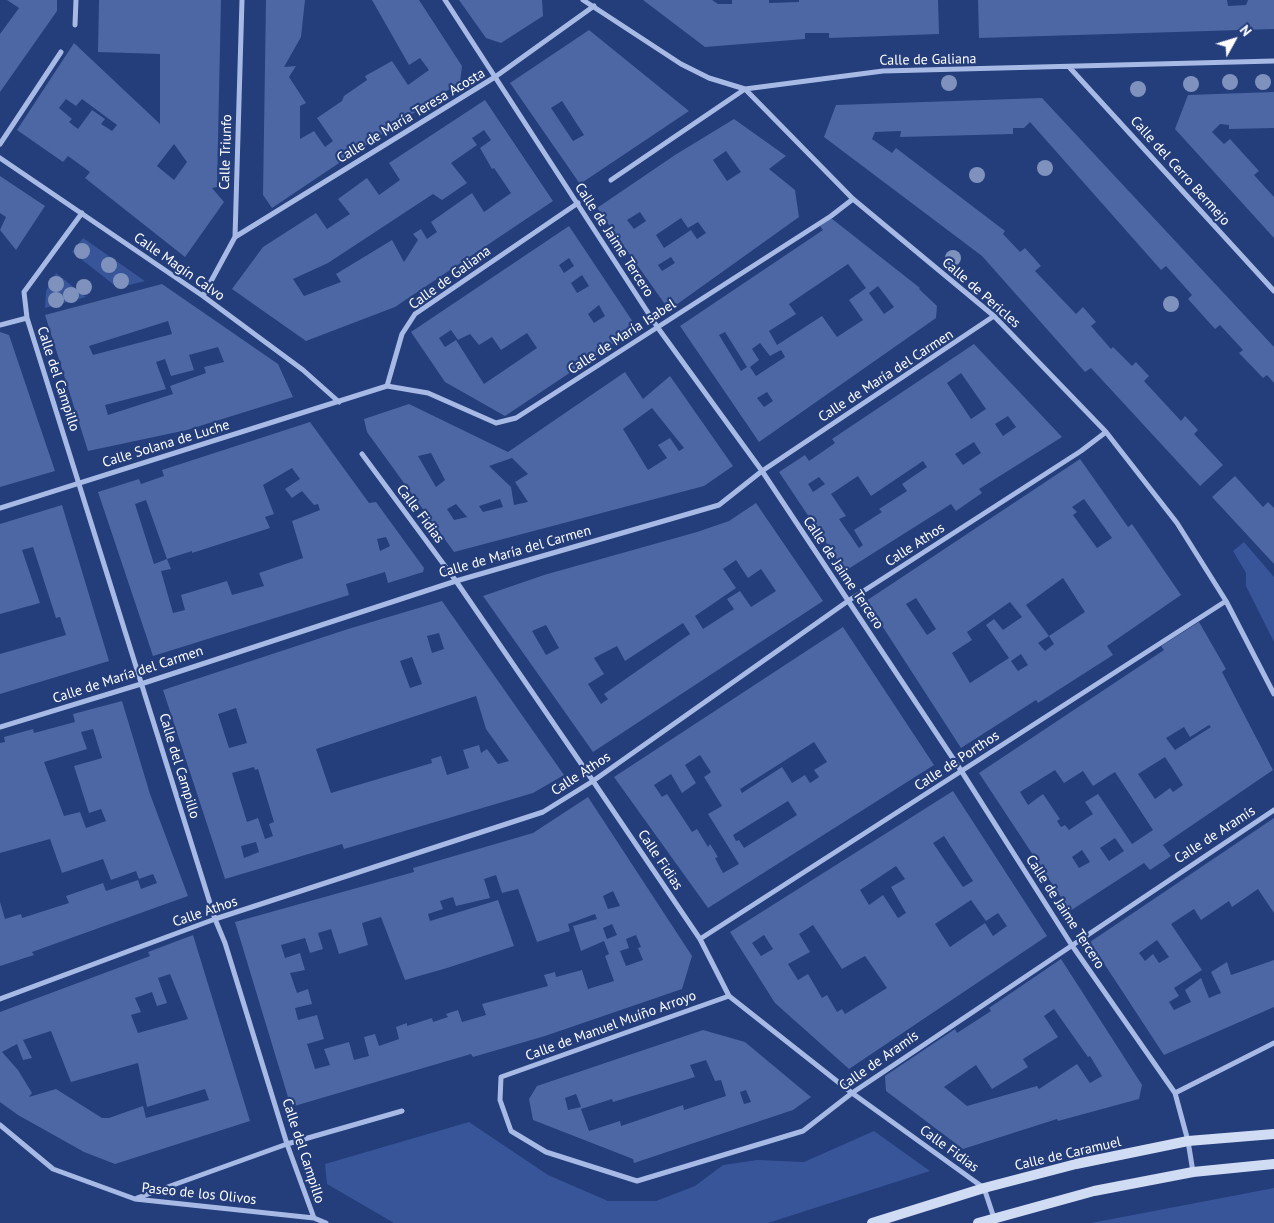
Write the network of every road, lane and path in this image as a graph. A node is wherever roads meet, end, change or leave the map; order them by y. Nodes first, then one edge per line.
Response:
1 (76, 0) edge
2 (242, 0) edge
3 (445, 0) edge
4 (583, 0) edge
5 (594, 6) junction
6 (75, 25) dead end
7 (61, 52) dead end
8 (1274, 61) edge
9 (1070, 68) junction
10 (495, 77) junction
11 (745, 89) junction
12 (0, 144) edge
13 (0, 158) edge
14 (611, 180) dead end
15 (853, 199) junction
16 (578, 203) junction
17 (82, 213) junction
18 (235, 237) junction
19 (1274, 291) edge
20 (203, 296) junction
21 (994, 316) junction
22 (27, 318) junction
23 (0, 325) edge
24 (658, 328) junction
25 (387, 386) junction
26 (339, 402) junction
27 (1106, 432) junction
28 (362, 454) dead end
29 (762, 471) junction
30 (80, 482) junction
31 (0, 508) edge
32 (456, 581) junction
33 (848, 601) junction
34 (1226, 601) junction
35 (142, 684) junction
36 (1274, 694) edge
37 (0, 727) edge
38 (962, 772) junction
39 (593, 781) junction
40 (1274, 810) edge
41 (215, 919) junction
42 (700, 940) junction
43 (1071, 944) junction
44 (728, 996) junction
45 (0, 999) edge
46 (1274, 1043) edge
47 (501, 1077) joint
48 (852, 1092) junction
49 (1175, 1093) junction
50 (402, 1111) dead end
51 (0, 1125) edge
52 (1274, 1134) edge
53 (1188, 1141) junction
54 (287, 1144) junction
55 (1274, 1164) edge
56 (1192, 1172) junction
57 (984, 1188) junction
58 (135, 1199) junction
59 (314, 1218) junction
60 (994, 1218) junction
61 (326, 1223) edge
62 (872, 1223) edge
63 (978, 1223) edge

1 - 6 street
2 - 18 street, Calle Triunfo
3 - 10 street, Calle de Jaime Tercero
4 - 5 street, Calle de Pericles
5 - 10 street, Calle de María Teresa Acosta
5 - 11 street, Calle de Pericles
7 - 12 street
8 - 9 street, Calle de Galiana
9 - 11 street, Calle de Galiana
9 - 19 street, Calle del Cerro Bermejo
10 - 16 street, Calle de Jaime Tercero
10 - 18 street, Calle de María Teresa Acosta
11 - 14 street, Calle de Galiana
11 - 15 street, Calle de Pericles
13 - 17 street, Calle Magín Calvo
15 - 21 street, Calle de Pericles
15 - 24 street, Calle de María Isabel
16 - 24 street, Calle de Jaime Tercero
16 - 25 street, Calle de Galiana
17 - 20 street, Calle Magín Calvo
17 - 22 street, Calle del Campillo
18 - 20 street, Calle Triunfo
20 - 26 street, Calle Magín Calvo
21 - 27 street, Calle de Pericles
21 - 29 street, Calle de María del Carmen
22 - 23 street
22 - 30 street, Calle del Campillo
24 - 25 street, Calle de María Isabel
24 - 29 street, Calle de Jaime Tercero
25 - 26 street
26 - 30 street, Calle Solana de Luche
27 - 33 street, Calle Athos
27 - 34 street, Calle de Pericles
28 - 32 street, Calle Fidias
29 - 32 street, Calle de María del Carmen
29 - 33 street, Calle de Jaime Tercero
30 - 31 street, Calle Solana de Luche
30 - 35 street, Calle del Campillo
32 - 35 street, Calle de María del Carmen
32 - 39 street, Calle Fidias
33 - 38 street, Calle de Jaime Tercero
33 - 39 street, Calle Athos
34 - 36 street, Calle de Pericles
34 - 38 street, Calle de Porthos
35 - 37 street, Calle de María del Carmen
35 - 41 street, Calle del Campillo
38 - 42 street, Calle de Porthos
38 - 43 street, Calle de Jaime Tercero
39 - 41 street, Calle Athos
39 - 42 street, Calle Fidias
40 - 43 street, Calle de Aramís
41 - 45 street, Calle Athos
41 - 54 street, Calle del Campillo
42 - 44 street, Calle Fidias
43 - 48 street, Calle de Aramís
43 - 49 street, Calle de Jaime Tercero
44 - 47 street, Calle de Manuel Muíño Arroyo
44 - 48 street, Calle Fidias
46 - 49 street
47 - 48 street, Calle de Aramís
48 - 57 street, Calle Fidias
49 - 53 street, Calle de Jaime Tercero
50 - 54 street
51 - 58 street, Paseo de los Olivos
52 - 53 street, Calle de Caramuel
53 - 56 street, Calle de Jaime Tercero
53 - 57 street, Calle de Caramuel
54 - 58 street
54 - 59 street, Calle del Campillo
55 - 56 street
56 - 60 street
57 - 60 street, Calle Fidias
57 - 62 street, Calle de Caramuel
58 - 59 street, Paseo de los Olivos
59 - 61 street, Paseo de los Olivos
60 - 63 street

